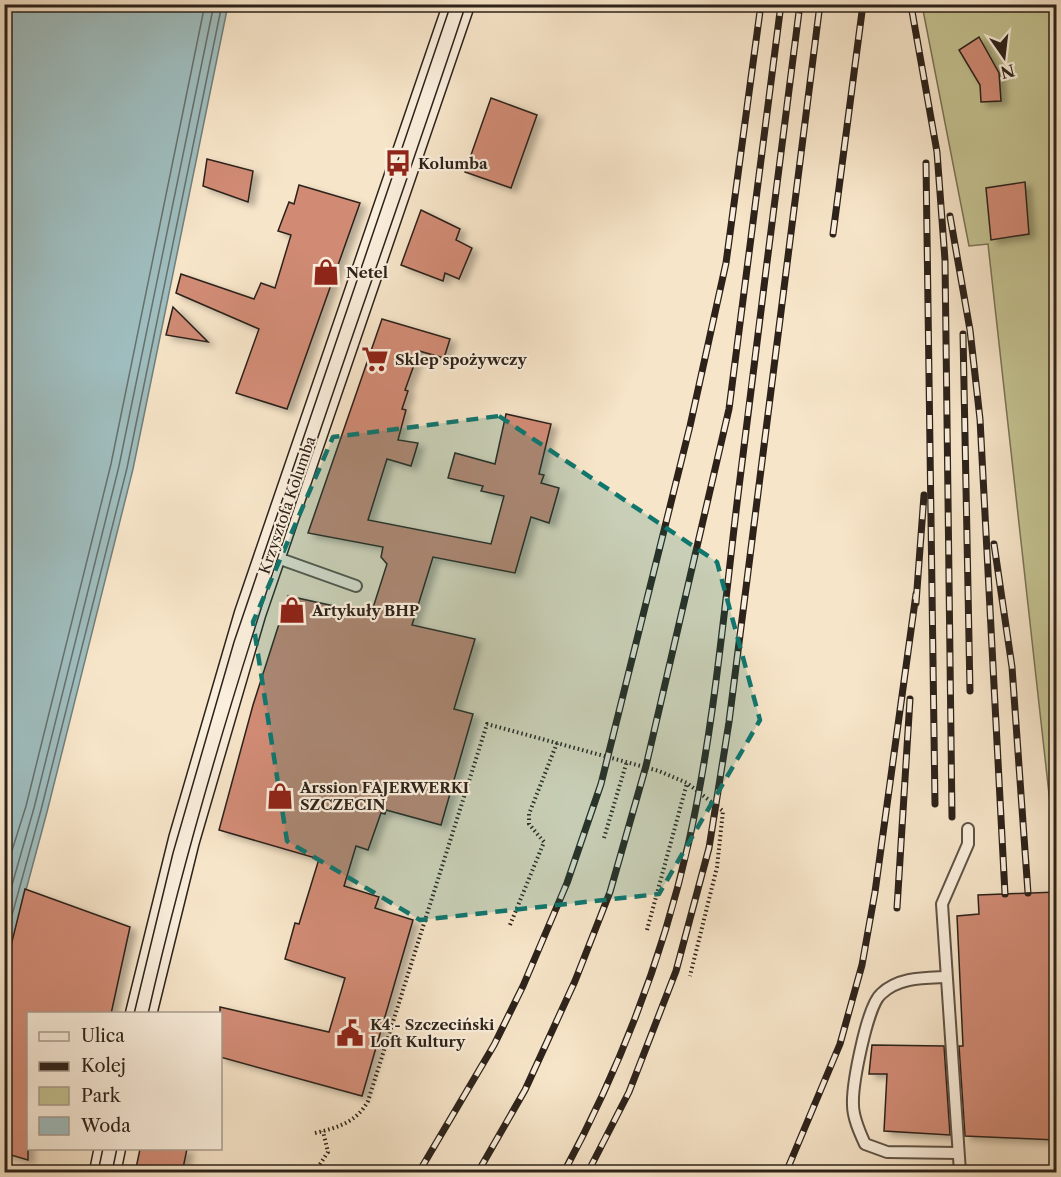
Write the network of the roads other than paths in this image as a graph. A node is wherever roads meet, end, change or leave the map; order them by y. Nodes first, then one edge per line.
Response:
1 (459, 4) edge
2 (269, 555) junction
3 (356, 586) dead end
4 (968, 829) dead end
5 (946, 977) junction
6 (142, 1012) edge
7 (111, 1150) edge
8 (958, 1153) junction
9 (105, 1173) edge
10 (960, 1173) edge

1 - 2 street, Krzysztofa Kolumba
2 - 3 lane
2 - 6 street, Krzysztofa Kolumba
4 - 5 lane
5 - 8 lane
5 - 8 lane
7 - 9 street
8 - 10 lane

